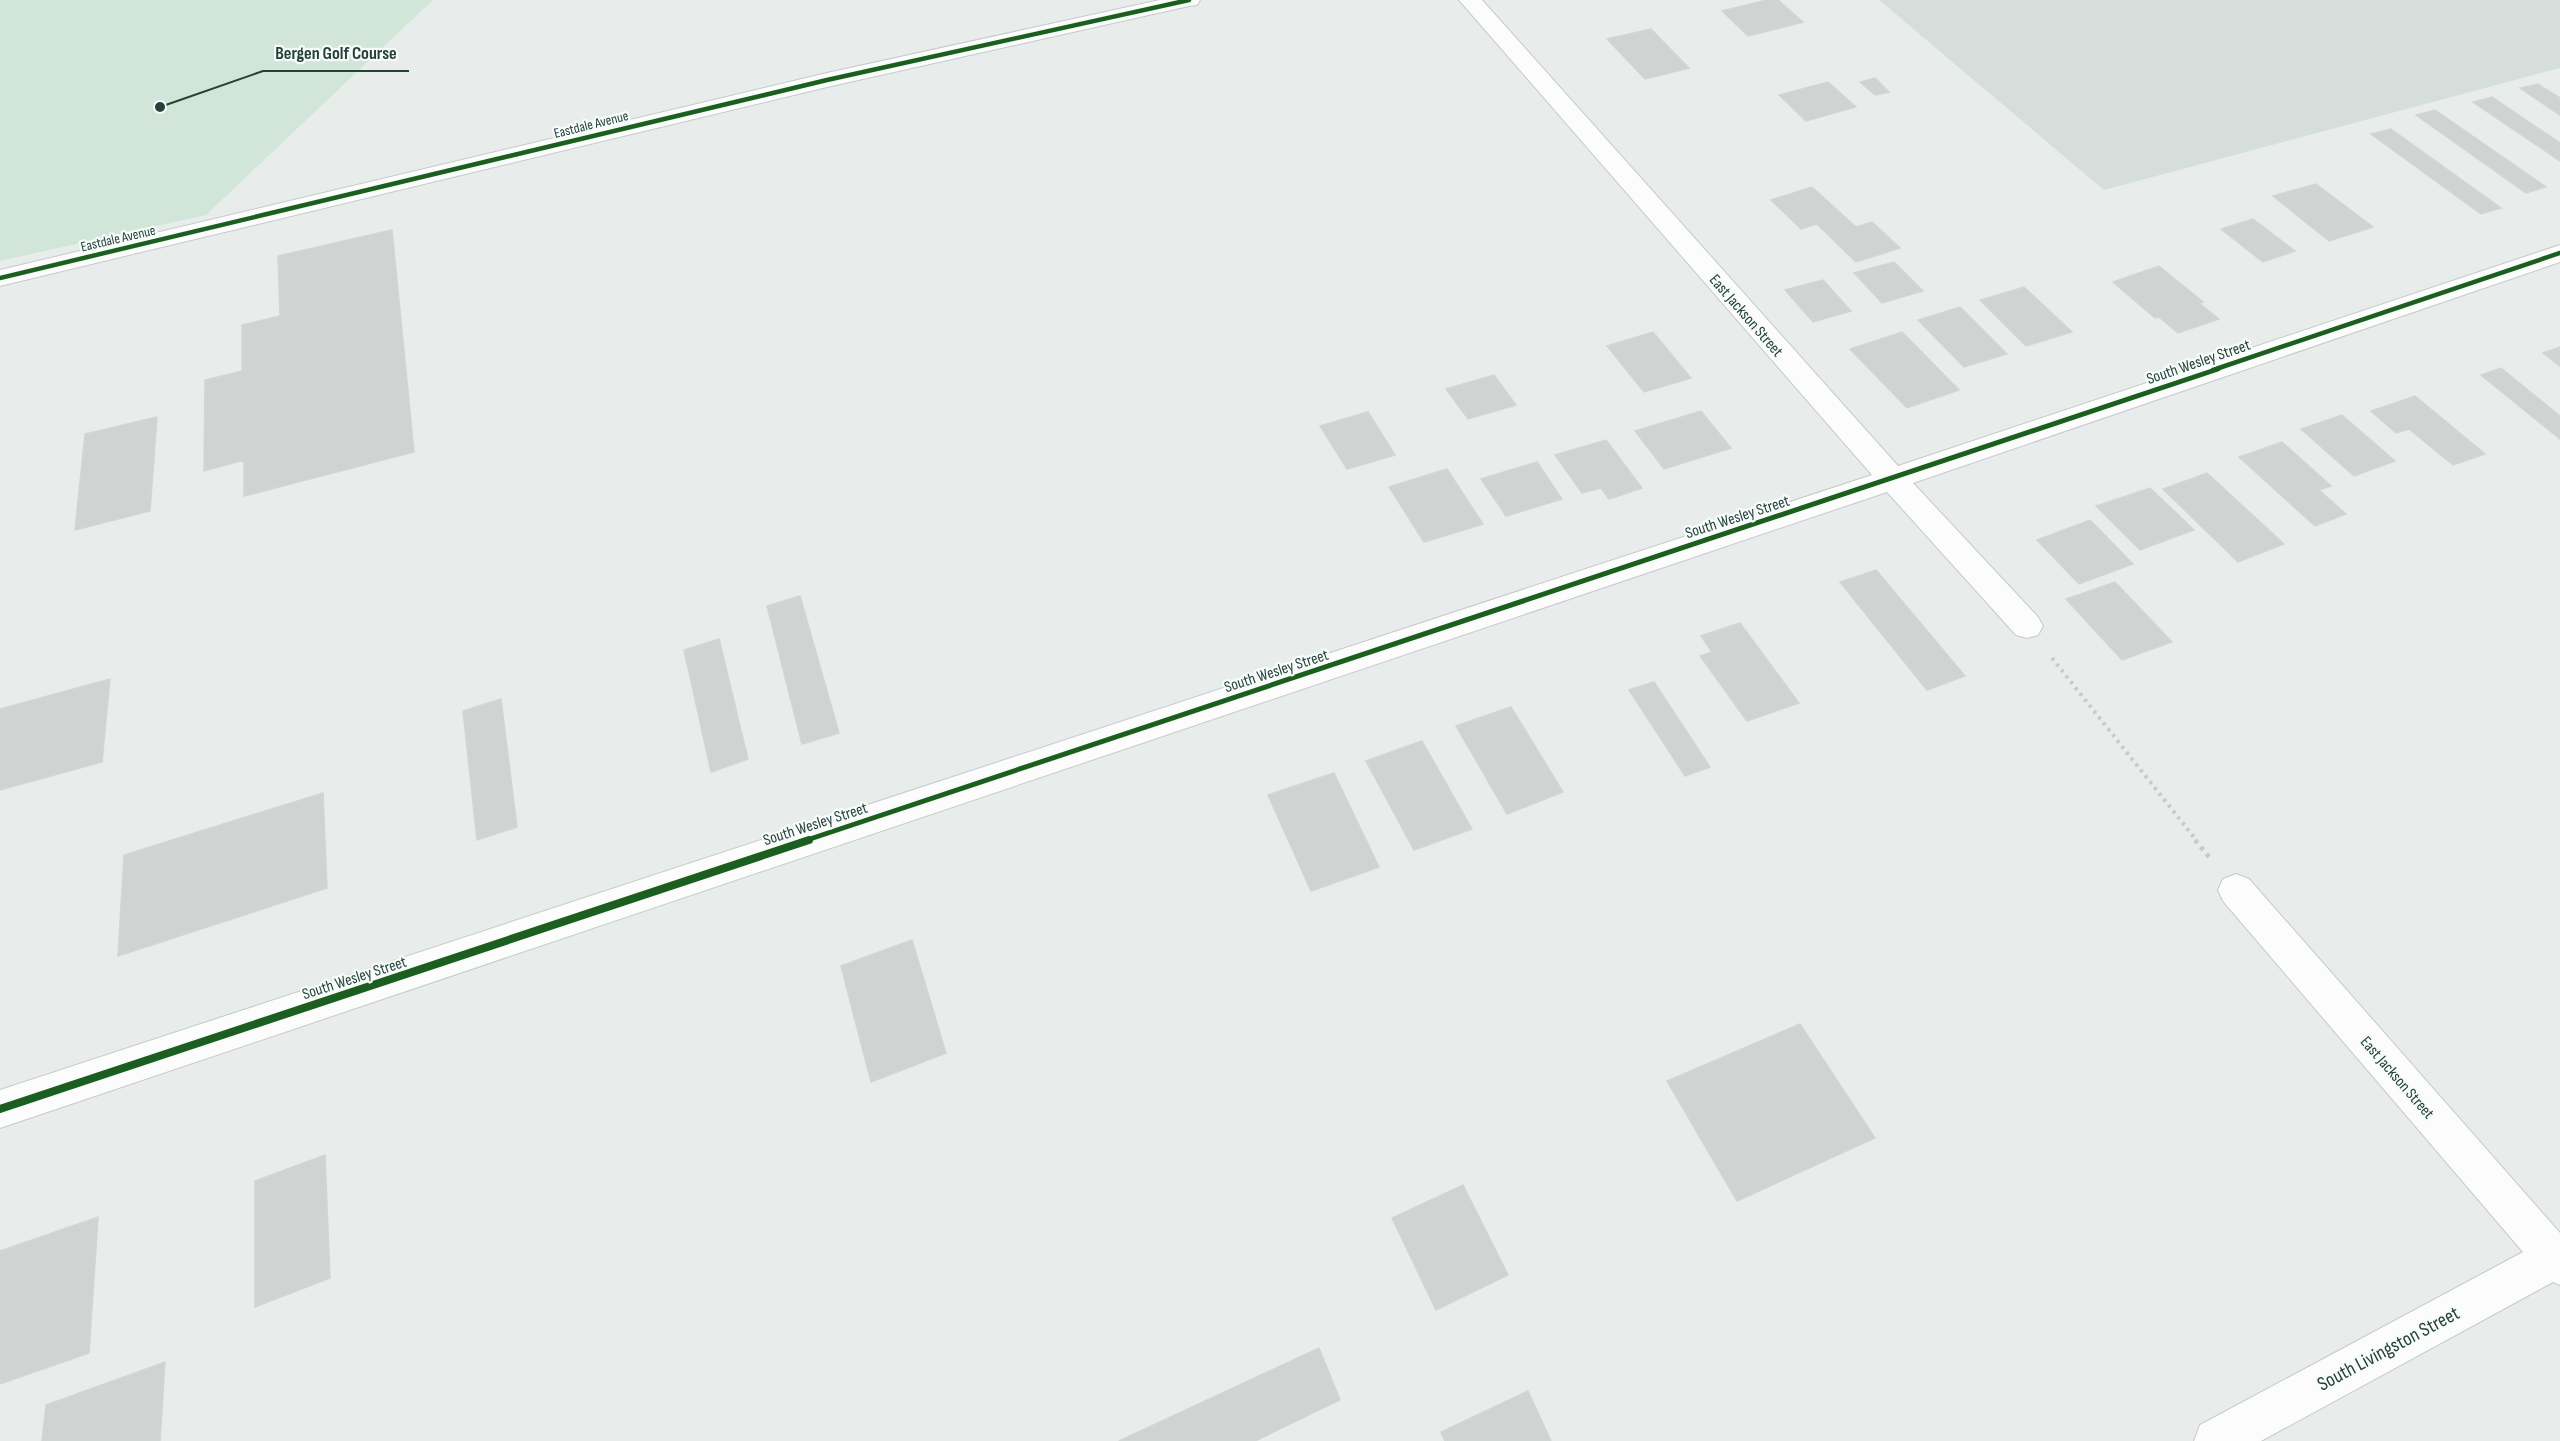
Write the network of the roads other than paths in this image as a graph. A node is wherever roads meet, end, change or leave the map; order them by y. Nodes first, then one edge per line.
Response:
1 (1189, 0) edge
2 (1470, 0) edge
3 (2560, 253) edge
4 (0, 278) edge
5 (1892, 479) junction
6 (2027, 626) road end
7 (2236, 890) road end
8 (0, 1109) edge
9 (2558, 1259) edge
10 (2216, 1441) edge

1 - 4 street, Eastdale Avenue
2 - 5 street, East Jackson Street
3 - 5 street, South Wesley Street
5 - 6 street, East Jackson Street
5 - 8 street, South Wesley Street
7 - 9 street, East Jackson Street
9 - 10 street, South Livingston Street

